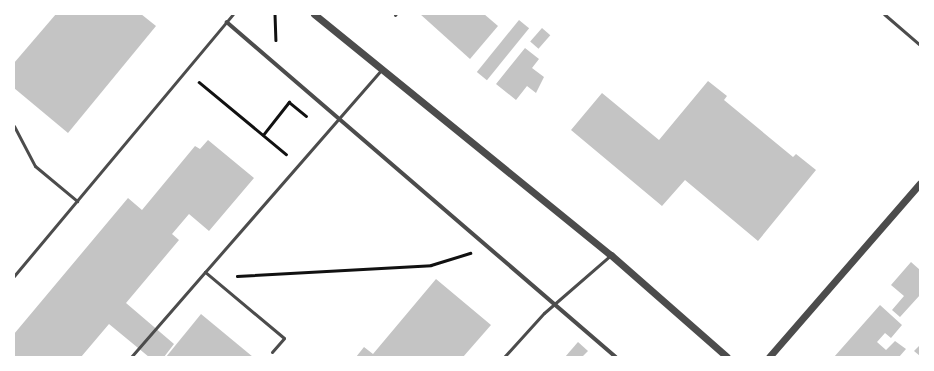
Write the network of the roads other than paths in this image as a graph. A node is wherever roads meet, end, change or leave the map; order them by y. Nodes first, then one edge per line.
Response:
1 (233, 14) edge
2 (314, 14) edge
3 (884, 14) edge
4 (227, 22) junction
5 (920, 45) edge
6 (382, 69) junction
7 (339, 119) junction
8 (14, 126) edge
9 (920, 183) edge
10 (77, 201) junction
11 (611, 255) junction
12 (205, 272) junction
13 (14, 276) edge
14 (554, 304) junction
15 (272, 352) dead end
16 (131, 357) edge
17 (504, 357) edge
18 (616, 357) edge
19 (727, 357) edge
20 (769, 357) edge

1 - 4 lane
2 - 6 street
3 - 5 lane
4 - 7 street
4 - 10 lane
6 - 7 lane
6 - 11 street
7 - 12 lane
7 - 14 street
8 - 10 lane
9 - 20 street
10 - 13 lane
11 - 14 lane
11 - 19 street
12 - 15 lane
12 - 16 lane
14 - 17 lane
14 - 18 street

